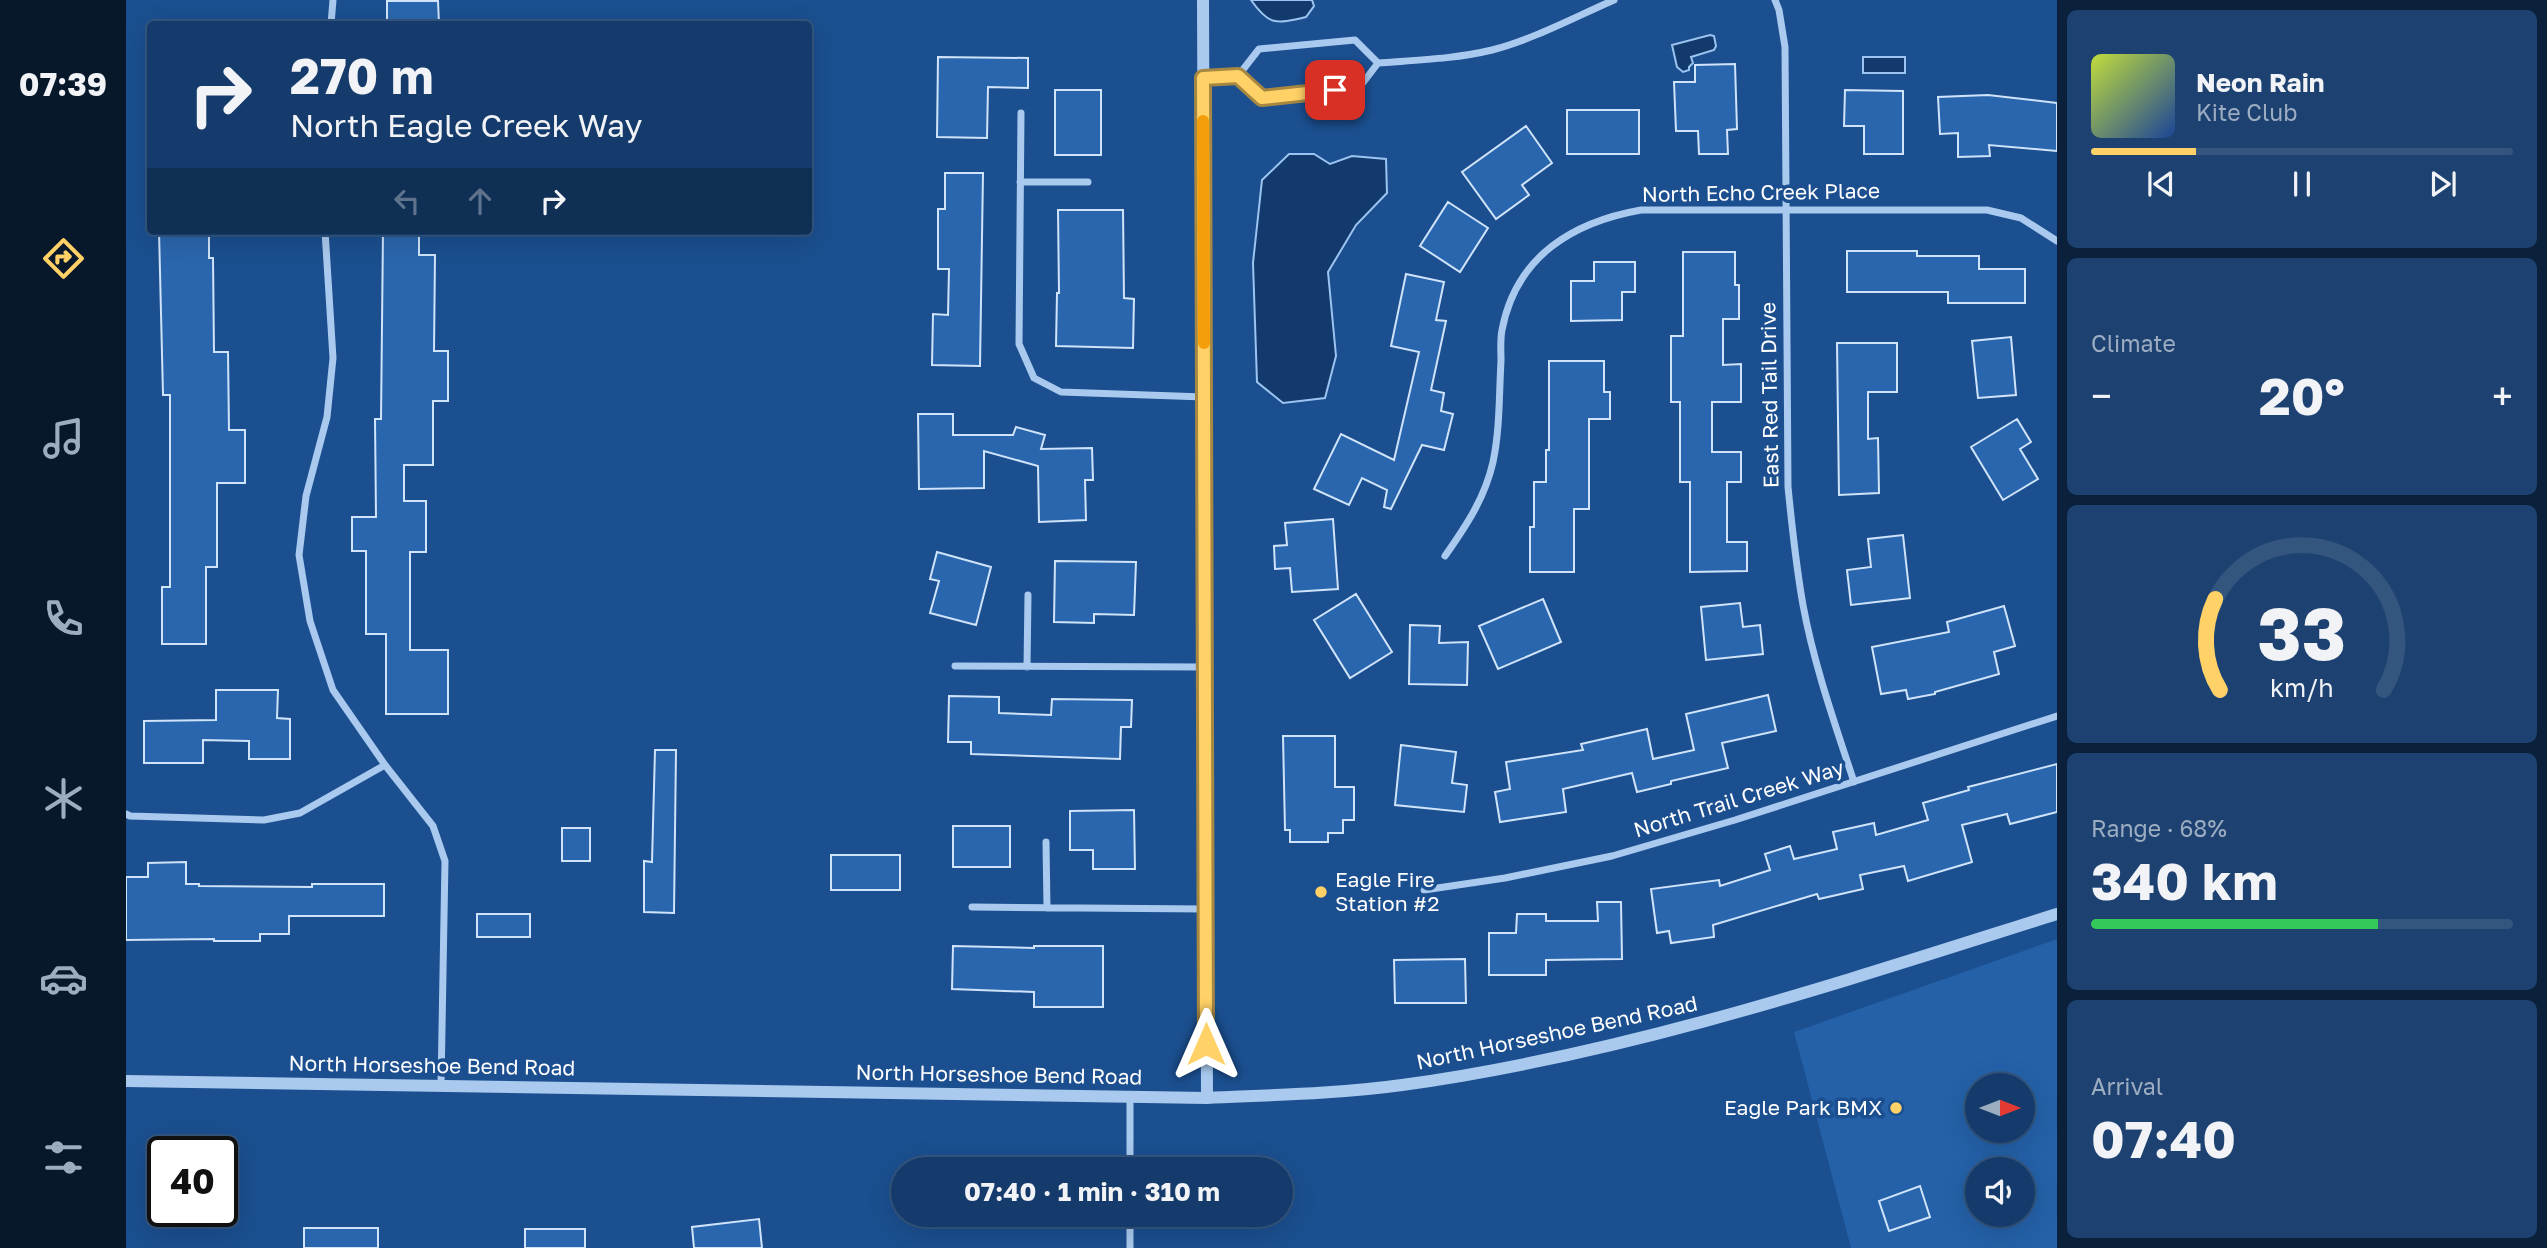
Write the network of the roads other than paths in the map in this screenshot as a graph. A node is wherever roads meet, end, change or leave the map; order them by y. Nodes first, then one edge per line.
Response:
1 (333, 0) edge
2 (1203, 0) edge
3 (1614, 0) edge
4 (1775, 0) edge
5 (331, 21) edge
6 (1378, 62) junction
7 (1238, 76) junction
8 (1203, 78) junction
9 (1021, 113) dead end
10 (1020, 182) junction
11 (1088, 182) dead end
12 (1786, 210) junction
13 (325, 235) edge
14 (2057, 241) edge
15 (1204, 397) junction
16 (1445, 556) dead end
17 (1028, 595) dead end
18 (955, 666) dead end
19 (1027, 667) junction
20 (1205, 667) junction
21 (2057, 716) edge
22 (385, 765) junction
23 (1854, 782) junction
24 (126, 814) edge
25 (1046, 842) dead end
26 (1424, 890) dead end
27 (972, 907) dead end
28 (1047, 908) junction
29 (1206, 909) junction
30 (2057, 914) edge
31 (126, 1081) edge
32 (441, 1085) junction
33 (1130, 1097) junction
34 (1207, 1098) junction
35 (1130, 1157) edge
36 (1130, 1227) edge
37 (1130, 1248) edge

1 - 5 street
2 - 8 street
3 - 6 street
4 - 12 street, East Red Tail Drive
6 - 7 street
6 - 7 street
7 - 8 street
8 - 15 street
9 - 10 street
10 - 11 street
10 - 15 street
12 - 14 street, North Echo Creek Place
12 - 16 street, North Echo Creek Place
12 - 23 street, East Red Tail Drive
13 - 22 street
15 - 20 street
17 - 19 street
18 - 19 street
19 - 20 street
20 - 29 street
21 - 23 street, North Trail Creek Way
22 - 24 street
22 - 32 street
23 - 26 street, North Trail Creek Way
25 - 28 street
27 - 28 street
28 - 29 street
29 - 34 street
30 - 34 street, North Horseshoe Bend Road
31 - 32 street, North Horseshoe Bend Road
32 - 33 street, North Horseshoe Bend Road
33 - 34 street, North Horseshoe Bend Road
33 - 35 street
36 - 37 street

